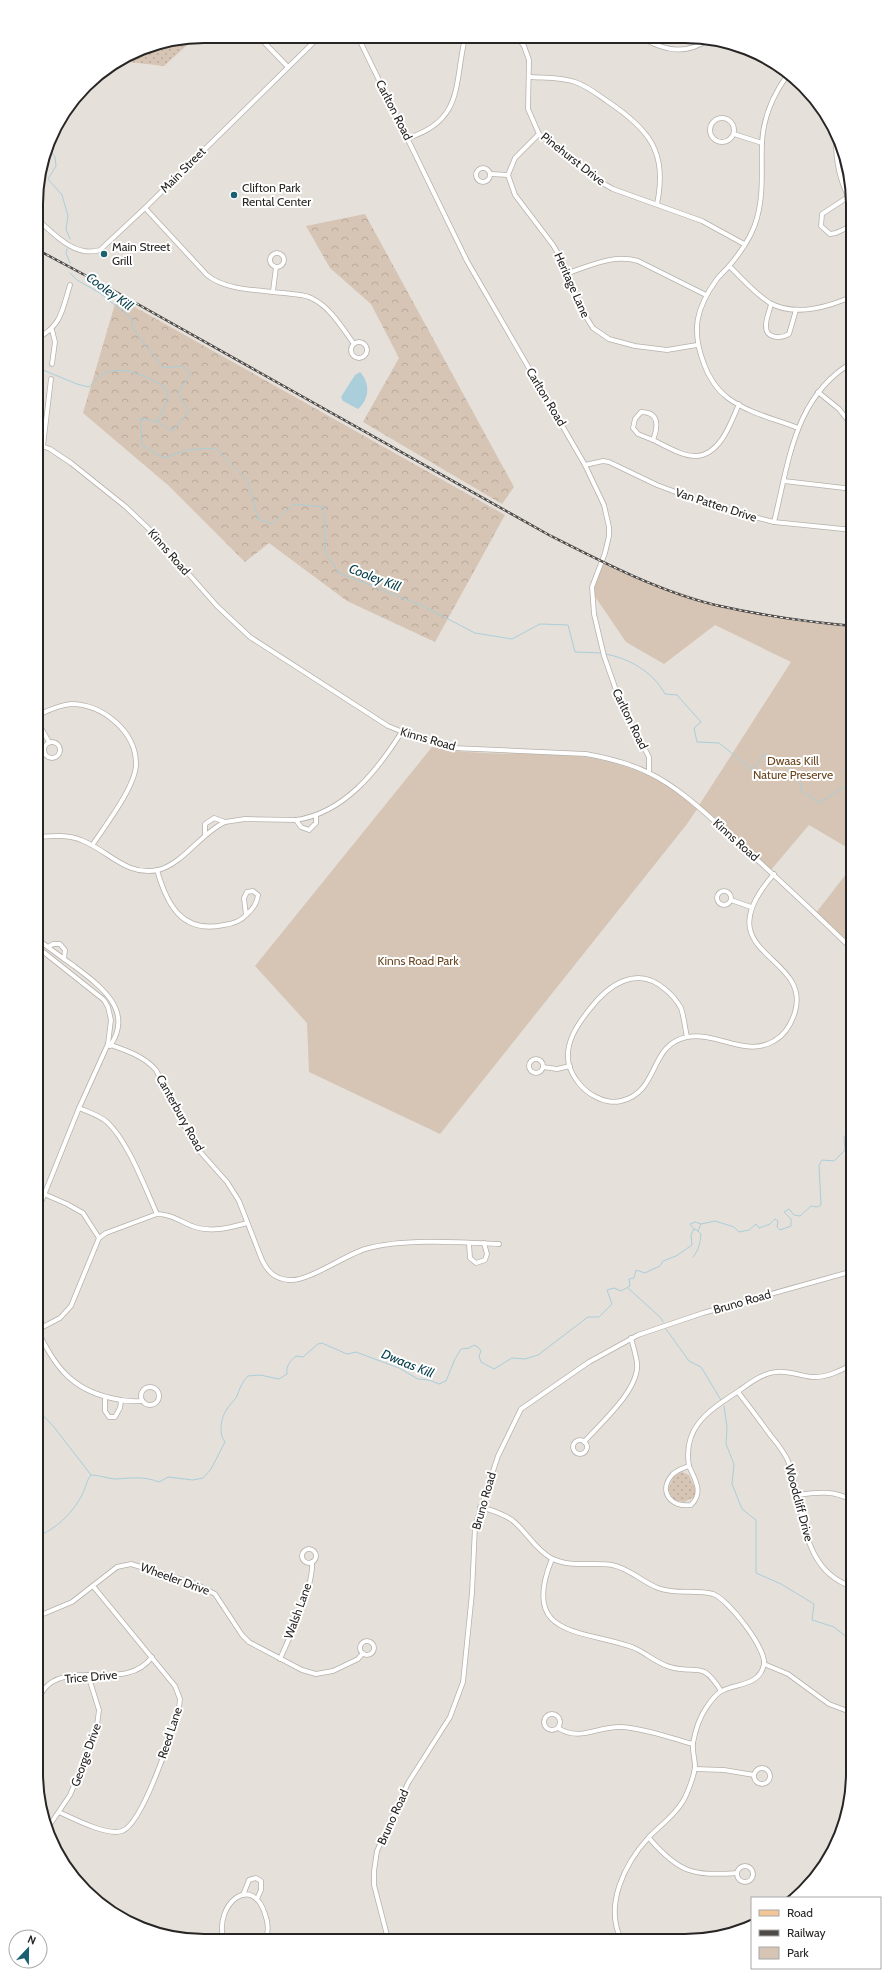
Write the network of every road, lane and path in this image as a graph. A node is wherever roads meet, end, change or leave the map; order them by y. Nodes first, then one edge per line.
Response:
1 (265, 43) edge
2 (313, 43) edge
3 (361, 43) edge
4 (464, 43) edge
5 (522, 43) edge
6 (652, 43) edge
7 (703, 44) edge
8 (288, 67) junction
9 (530, 77) junction
10 (786, 79) edge
11 (539, 134) junction
12 (734, 134) junction
13 (408, 138) junction
14 (762, 142) junction
15 (838, 153) edge
16 (491, 174) dead end
17 (508, 175) junction
18 (846, 190) edge
19 (846, 198) edge
20 (657, 204) junction
21 (145, 208) junction
22 (43, 223) edge
23 (846, 229) edge
24 (744, 244) junction
25 (729, 266) junction
26 (276, 267) dead end
27 (568, 272) junction
28 (70, 285) dead end
29 (273, 291) junction
30 (706, 295) junction
31 (846, 300) edge
32 (771, 304) junction
33 (796, 310) junction
34 (52, 330) junction
35 (43, 335) edge
36 (354, 344) dead end
37 (697, 345) junction
38 (52, 364) dead end
39 (846, 367) edge
40 (51, 379) dead end
41 (818, 392) junction
42 (739, 404) junction
43 (846, 418) edge
44 (798, 428) junction
45 (653, 440) junction
46 (44, 446) joint
47 (585, 465) junction
48 (784, 481) junction
49 (846, 488) edge
50 (774, 522) junction
51 (846, 529) edge
52 (43, 714) edge
53 (43, 731) edge
54 (401, 733) junction
55 (49, 742) dead end
56 (649, 773) junction
57 (316, 816) junction
58 (296, 820) junction
59 (224, 822) junction
60 (205, 835) junction
61 (43, 837) edge
62 (92, 844) junction
63 (157, 870) junction
64 (774, 874) junction
65 (731, 900) dead end
66 (751, 907) junction
67 (246, 915) junction
68 (43, 943) edge
69 (846, 943) edge
70 (48, 947) junction
71 (43, 952) edge
72 (64, 959) junction
73 (687, 1037) junction
74 (109, 1044) junction
75 (570, 1066) junction
76 (543, 1068) dead end
77 (79, 1108) junction
78 (44, 1194) joint
79 (157, 1214) junction
80 (247, 1223) junction
81 (99, 1238) junction
82 (484, 1243) junction
83 (469, 1244) junction
84 (499, 1244) dead end
85 (846, 1273) edge
86 (43, 1326) edge
87 (631, 1338) junction
88 (43, 1339) edge
89 (846, 1367) edge
90 (738, 1392) junction
91 (105, 1397) junction
92 (121, 1401) junction
93 (142, 1401) junction
94 (584, 1442) dead end
95 (689, 1466) junction
96 (798, 1495) junction
97 (846, 1498) edge
98 (480, 1507) junction
99 (552, 1559) junction
100 (312, 1562) dead end
101 (846, 1584) edge
102 (93, 1586) junction
103 (43, 1614) edge
104 (363, 1653) dead end
105 (152, 1657) junction
106 (280, 1659) junction
107 (764, 1664) junction
108 (88, 1675) junction
109 (721, 1691) junction
110 (43, 1692) edge
111 (846, 1710) edge
112 (558, 1728) junction
113 (693, 1744) junction
114 (695, 1769) junction
115 (754, 1776) junction
116 (59, 1812) junction
117 (51, 1823) edge
118 (649, 1838) junction
119 (737, 1874) junction
120 (243, 1895) junction
121 (257, 1899) junction
122 (223, 1934) edge
123 (267, 1934) edge
124 (387, 1934) edge
125 (620, 1934) edge

1 - 8 street
2 - 8 street, Main Street
3 - 13 street, Carlton Road
4 - 13 street
5 - 9 street, Pinehurst Drive
6 - 7 street
8 - 21 street, Main Street
9 - 11 street, Pinehurst Drive
9 - 20 street
10 - 14 street
11 - 17 street
11 - 20 street, Pinehurst Drive
12 - 12 street
12 - 14 street
13 - 47 street, Carlton Road
14 - 24 street
15 - 18 street
16 - 17 street
17 - 27 street, Heritage Lane
19 - 23 street
20 - 24 street, Pinehurst Drive
21 - 22 street, Main Street
21 - 29 street
24 - 25 street
25 - 30 street
25 - 32 street
26 - 29 street
27 - 30 street
27 - 37 street, Heritage Lane
28 - 34 street
29 - 36 street
30 - 37 street
31 - 33 street
32 - 33 street
32 - 33 street
34 - 35 street
34 - 38 street
37 - 42 street
39 - 41 street
40 - 46 street
41 - 43 street
41 - 44 street
42 - 44 street
42 - 45 street
44 - 48 street
45 - 45 street
46 - 54 street, Kinns Road
47 - 50 street, Van Patten Drive
47 - 56 street, Carlton Road
48 - 49 street
48 - 50 street
50 - 51 street, Van Patten Drive
52 - 62 street
53 - 55 street
54 - 56 street, Kinns Road
54 - 57 street
56 - 64 street, Kinns Road
57 - 58 street
57 - 58 street
58 - 59 street
59 - 60 street
59 - 60 street
60 - 63 street
61 - 62 street
62 - 63 street
63 - 67 street
64 - 66 street
64 - 69 street, Kinns Road
65 - 66 street
66 - 73 street
67 - 67 street
68 - 70 street
70 - 72 street
70 - 72 street
71 - 74 street
72 - 74 street
73 - 75 street
73 - 75 street
74 - 77 street
74 - 80 street, Canterbury Road
75 - 76 street
77 - 78 street
77 - 79 street
78 - 81 street
79 - 80 street
79 - 81 street
80 - 83 street, Canterbury Road
81 - 86 street
82 - 83 street, Canterbury Road
82 - 83 street
82 - 84 street, Canterbury Road
85 - 87 street, Bruno Road
87 - 94 street
87 - 98 street, Bruno Road
88 - 91 street
89 - 90 street
90 - 95 street
90 - 96 street, Woodcliff Drive
91 - 92 street
91 - 92 street
92 - 93 street
93 - 93 street
95 - 95 street
96 - 97 street
96 - 101 street, Woodcliff Drive
98 - 99 street
98 - 124 street, Bruno Road
99 - 107 street
99 - 109 street
100 - 106 street, Walsh Lane
102 - 103 street, Wheeler Drive
102 - 105 street, Reed Lane
102 - 106 street, Wheeler Drive
104 - 106 street, Wheeler Drive
105 - 108 street, Trice Drive
105 - 116 street, Reed Lane
107 - 109 street
107 - 111 street
108 - 110 street, Trice Drive
108 - 116 street, George Drive
109 - 113 street
112 - 112 street
112 - 113 street
113 - 114 street
114 - 115 street
114 - 118 street
115 - 115 street
116 - 117 street, George Drive
118 - 119 street
118 - 125 street
119 - 119 street
120 - 121 street
120 - 121 street
120 - 122 street
121 - 123 street

